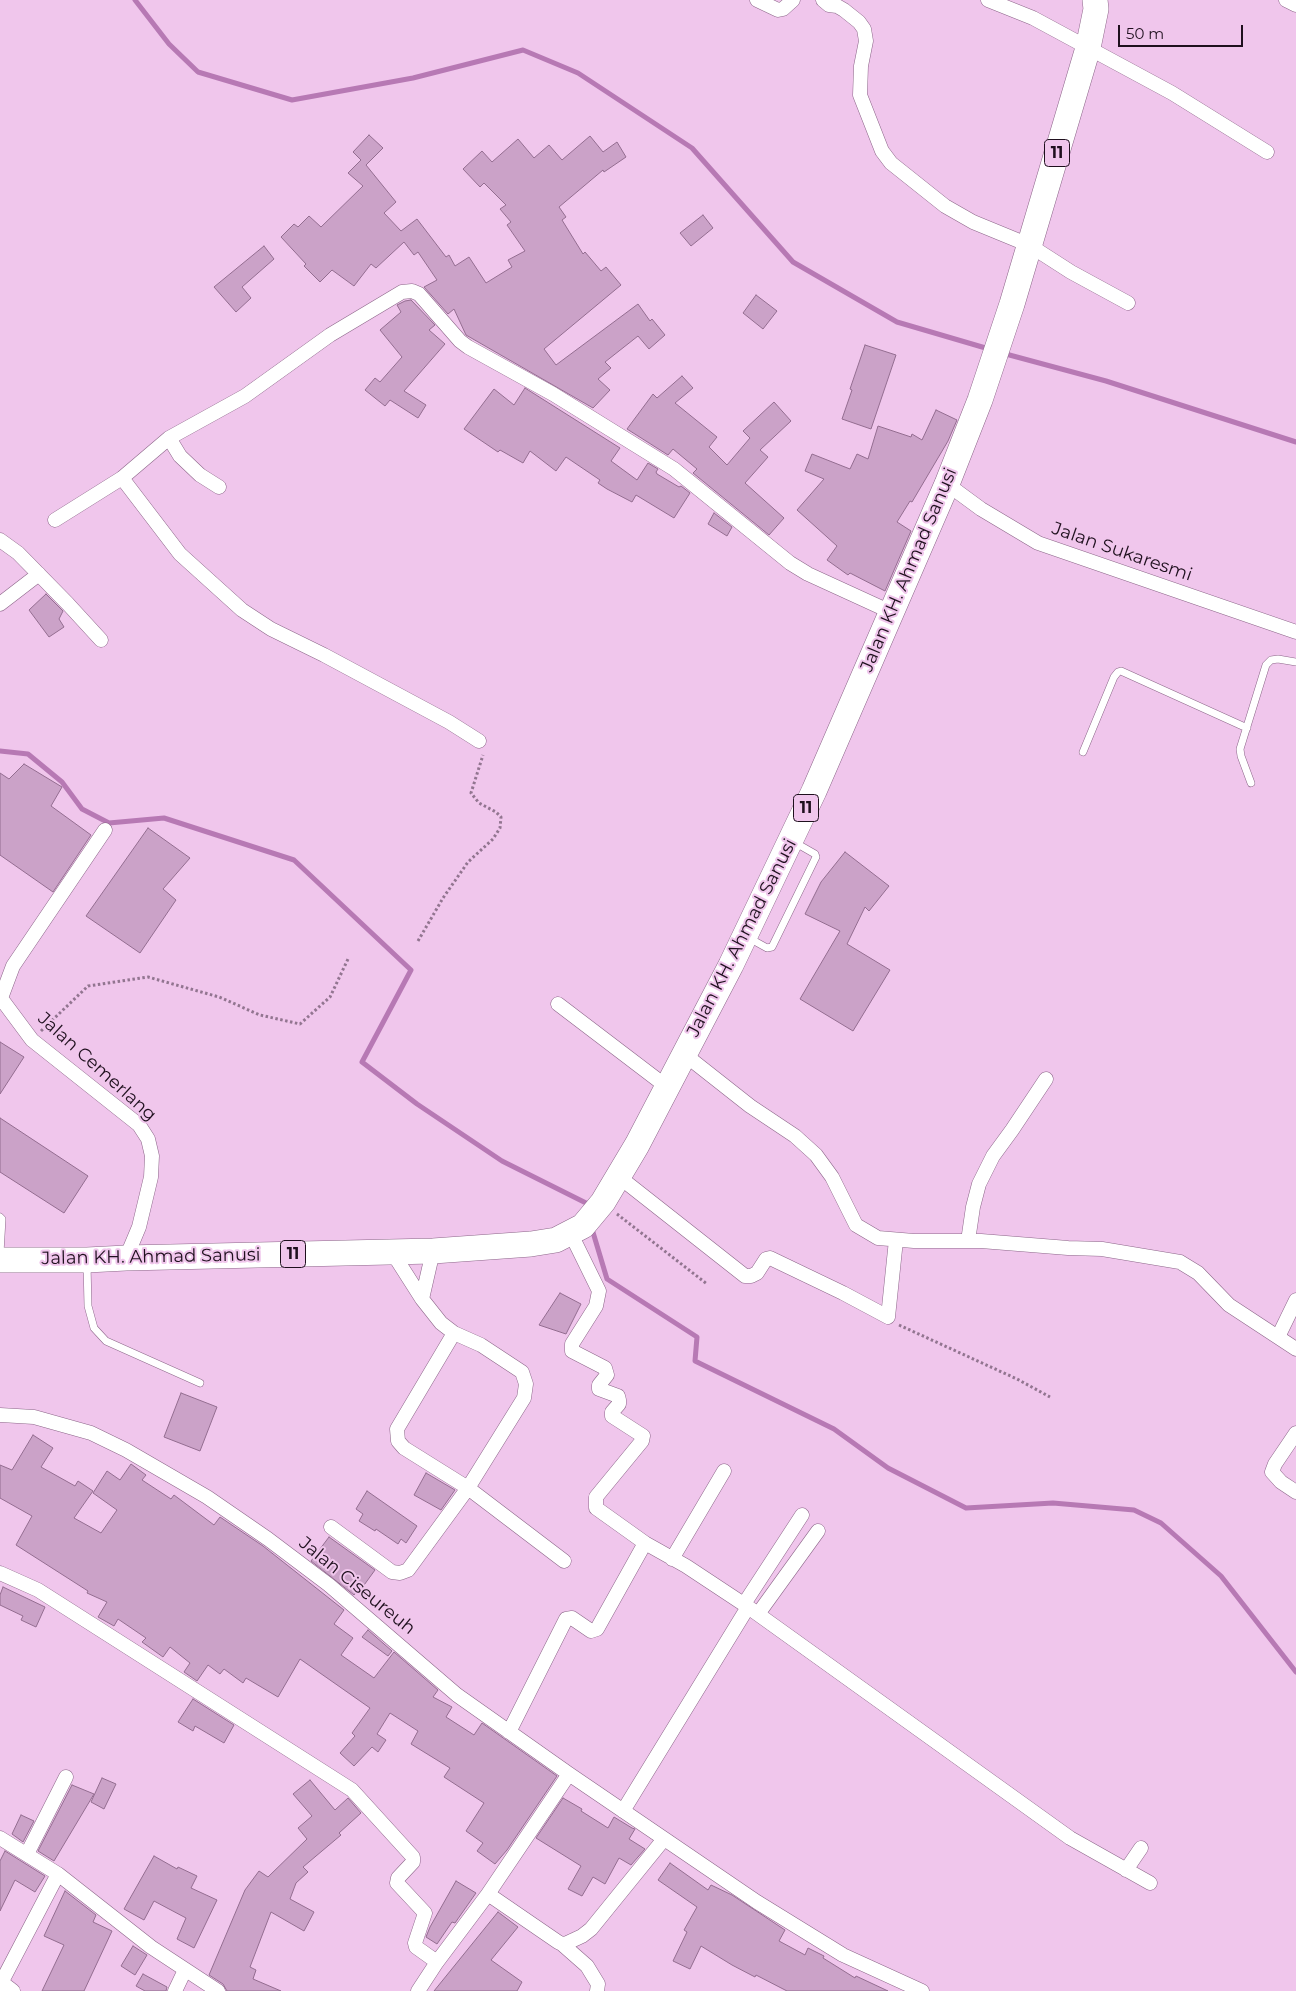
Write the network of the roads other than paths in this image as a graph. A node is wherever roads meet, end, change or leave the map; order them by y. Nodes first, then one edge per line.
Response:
1 (757, 0) edge
2 (793, 0) edge
3 (823, 0) edge
4 (988, 0) edge
5 (1095, 0) edge
6 (1286, 0) edge
7 (1296, 5) edge
8 (1088, 48) junction
9 (1267, 152) dead end
10 (1029, 245) junction
11 (1128, 303) dead end
12 (169, 438) junction
13 (122, 478) junction
14 (947, 484) junction
15 (219, 487) dead end
16 (55, 520) dead end
17 (0, 540) edge
18 (39, 574) junction
19 (0, 604) edge
20 (892, 612) junction
21 (1296, 632) edge
22 (101, 640) dead end
23 (1296, 662) edge
24 (1247, 728) junction
25 (478, 741) road end
26 (1083, 752) dead end
27 (1251, 783) dead end
28 (105, 830) dead end
29 (0, 998) edge
30 (558, 1004) dead end
31 (684, 1054) junction
32 (1046, 1079) dead end
33 (667, 1087) junction
34 (618, 1176) junction
35 (0, 1217) edge
36 (576, 1229) junction
37 (896, 1240) junction
38 (968, 1241) junction
39 (432, 1251) junction
40 (392, 1252) junction
41 (0, 1253) edge
42 (126, 1258) junction
43 (0, 1260) edge
44 (87, 1260) junction
45 (422, 1298) junction
46 (1296, 1300) edge
47 (454, 1333) junction
48 (1278, 1337) junction
49 (1296, 1349) edge
50 (200, 1382) dead end
51 (0, 1415) edge
52 (1296, 1433) edge
53 (724, 1471) dead end
54 (468, 1488) junction
55 (1296, 1492) edge
56 (802, 1515) dead end
57 (331, 1527) dead end
58 (818, 1531) dead end
59 (645, 1543) junction
60 (672, 1560) junction
61 (564, 1561) dead end
62 (0, 1573) edge
63 (750, 1608) junction
64 (508, 1732) junction
65 (568, 1774) junction
66 (66, 1778) dead end
67 (623, 1811) junction
68 (664, 1839) junction
69 (2, 1843) edge
70 (1141, 1848) dead end
71 (27, 1854) junction
72 (1126, 1870) junction
73 (58, 1874) junction
74 (1150, 1883) dead end
75 (488, 1894) junction
76 (565, 1944) junction
77 (436, 1962) junction
78 (185, 1970) junction
79 (1, 1983) edge
80 (13, 1991) edge
81 (175, 1991) edge
82 (218, 1991) edge
83 (418, 1991) edge
84 (597, 1991) edge
85 (922, 1991) edge

1 - 2 street
3 - 10 street
4 - 8 street
5 - 8 highway, Jalan KH. Ahmad Sanusi / 11
6 - 7 street
8 - 9 street
8 - 10 highway, Jalan KH. Ahmad Sanusi / 11
10 - 11 street
10 - 14 highway, Jalan KH. Ahmad Sanusi / 11
12 - 13 street
12 - 15 street
12 - 20 street
13 - 16 street
13 - 25 street
14 - 20 highway, Jalan KH. Ahmad Sanusi / 11
14 - 21 street, Jalan Sukaresmi
17 - 18 street
18 - 19 street
18 - 22 street
20 - 31 highway, Jalan KH. Ahmad Sanusi / 11
23 - 24 lane
24 - 26 lane
24 - 27 lane
28 - 29 street
29 - 42 street, Jalan Cemerlang
30 - 33 street
31 - 33 highway, Jalan KH. Ahmad Sanusi / 11
31 - 37 street
32 - 38 street
33 - 34 highway, Jalan KH. Ahmad Sanusi / 11
34 - 36 highway, Jalan KH. Ahmad Sanusi / 11
34 - 37 street
35 - 41 lane
36 - 39 highway, Jalan KH. Ahmad Sanusi / 11
36 - 59 street
37 - 38 street
38 - 48 street
39 - 40 highway, Jalan KH. Ahmad Sanusi / 11
39 - 45 street
40 - 42 highway, Jalan KH. Ahmad Sanusi / 11
40 - 45 street
42 - 44 highway, Jalan KH. Ahmad Sanusi / 11
43 - 44 highway, Jalan KH. Ahmad Sanusi / 11
44 - 50 lane
45 - 47 street
46 - 48 street
47 - 54 street
47 - 54 street
48 - 49 street
51 - 64 street, Jalan Ciseureuh
52 - 55 street
53 - 60 street
54 - 57 street
54 - 61 street
56 - 63 street
58 - 63 street
59 - 60 street
59 - 64 street
60 - 63 street
62 - 77 street
63 - 67 street
63 - 72 street
64 - 65 street, Jalan Ciseureuh
65 - 67 street, Jalan Ciseureuh
65 - 75 street
66 - 71 street
67 - 68 street, Jalan Ciseureuh
68 - 76 street
68 - 85 street, Jalan Ciseureuh
69 - 71 street
70 - 72 street
71 - 73 street
72 - 74 street
73 - 78 street
73 - 79 street
75 - 76 street
75 - 77 street
76 - 84 street
77 - 83 street
78 - 81 street
78 - 82 street
79 - 80 street

